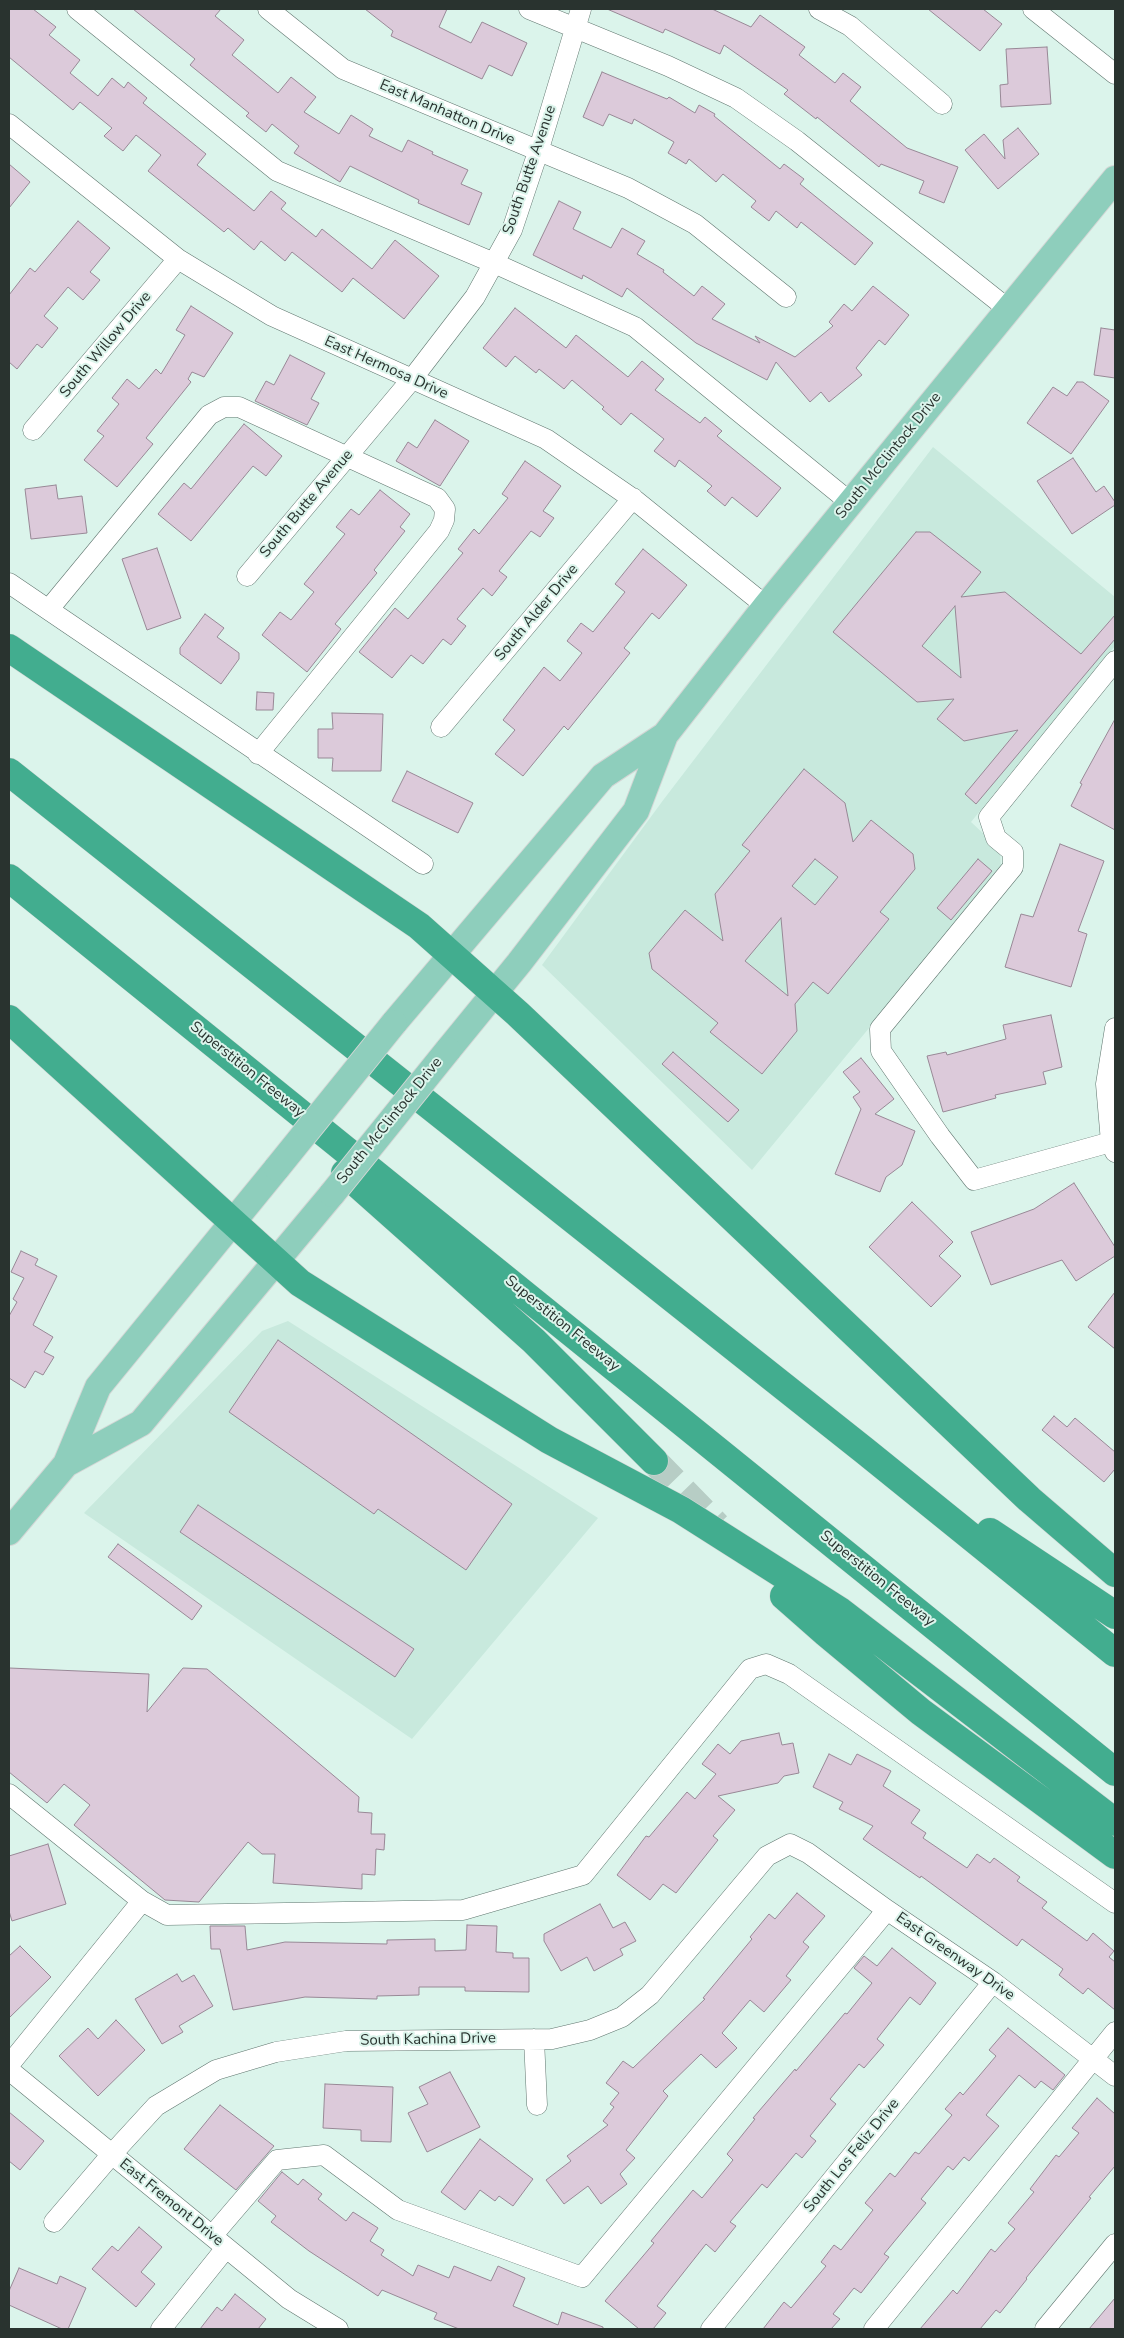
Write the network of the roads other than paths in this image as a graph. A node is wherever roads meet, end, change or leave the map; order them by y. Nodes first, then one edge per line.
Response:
1 (77, 9) edge
2 (268, 9) edge
3 (529, 9) edge
4 (819, 9) edge
5 (1033, 9) edge
6 (579, 18) edge
7 (1115, 74) edge
8 (942, 104) dead end
9 (9, 124) edge
10 (538, 152) junction
11 (1115, 179) edge
12 (178, 259) junction
13 (494, 263) junction
14 (786, 297) dead end
15 (1008, 309) junction
16 (412, 379) junction
17 (33, 430) dead end
18 (348, 456) junction
19 (633, 498) junction
20 (851, 503) junction
21 (247, 576) dead end
22 (9, 583) edge
23 (766, 606) junction
24 (48, 609) junction
25 (9, 648) edge
26 (1115, 661) edge
27 (441, 727) dead end
28 (666, 735) junction
29 (258, 754) junction
30 (9, 772) edge
31 (423, 864) dead end
32 (9, 878) edge
33 (57, 916) junction
34 (451, 955) junction
35 (495, 994) junction
36 (9, 1019) edge
37 (1115, 1028) edge
38 (1113, 1147) edge
39 (234, 1222) junction
40 (277, 1261) junction
41 (865, 1451) junction
42 (654, 1461) tunnel mouth
43 (66, 1464) junction
44 (9, 1532) edge
45 (1115, 1573) edge
46 (784, 1596) dead end
47 (1115, 1615) edge
48 (1115, 1653) edge
49 (1115, 1772) edge
50 (9, 1794) edge
51 (1115, 1822) edge
52 (790, 1844) joint
53 (1115, 1855) edge
54 (142, 1901) junction
55 (1115, 1903) edge
56 (887, 1910) junction
57 (994, 1982) junction
58 (1115, 2032) edge
59 (534, 2039) junction
60 (1092, 2058) junction
61 (9, 2065) edge
62 (9, 2070) edge
63 (1115, 2076) edge
64 (537, 2105) dead end
65 (112, 2154) junction
66 (54, 2222) dead end
67 (219, 2242) junction
68 (1115, 2244) edge
69 (331, 2328) edge
70 (160, 2329) edge
71 (711, 2329) edge
72 (874, 2329) edge
73 (1045, 2329) edge

1 - 13 street
2 - 10 street, East Manhatton Drive
3 - 6 street
4 - 8 street
5 - 7 street
6 - 10 street, South Butte Avenue
6 - 15 street
9 - 12 street, East Hermosa Drive
10 - 13 street, South Butte Avenue
10 - 14 street, East Manhatton Drive
11 - 15 main road, South McClintock Drive
12 - 16 street, East Hermosa Drive
12 - 17 street, South Willow Drive
13 - 16 street, South Butte Avenue
13 - 20 street
15 - 20 main road, South McClintock Drive
16 - 18 street, South Butte Avenue
16 - 19 street, East Hermosa Drive
18 - 21 street, South Butte Avenue
18 - 24 street
18 - 29 street
19 - 23 street, East Hermosa Drive
19 - 27 street, South Alder Drive
20 - 23 main road, South McClintock Drive
22 - 24 street
23 - 28 main road, South McClintock Drive
24 - 29 street
25 - 34 highway
26 - 38 street
28 - 34 main road, South McClintock Drive
28 - 35 main road, South McClintock Drive
29 - 31 street
30 - 41 highway
32 - 33 highway, Superstition Freeway
33 - 42 highway
33 - 49 highway, Superstition Freeway
34 - 35 highway
34 - 39 main road, South McClintock Drive, bridge
35 - 40 main road, South McClintock Drive, bridge
35 - 45 highway
36 - 39 highway
37 - 38 street
39 - 40 highway
39 - 43 main road, South McClintock Drive
40 - 43 main road, South McClintock Drive
40 - 51 highway
41 - 47 highway
41 - 48 highway
43 - 44 main road, South McClintock Drive
46 - 53 highway
50 - 54 street
52 - 56 street, East Greenway Drive
52 - 59 street, South Kachina Drive
54 - 55 street
54 - 61 street
56 - 57 street, East Greenway Drive
56 - 67 street
57 - 60 street, East Greenway Drive
57 - 71 street, South Los Feliz Drive
58 - 60 street
59 - 64 street
59 - 65 street, South Kachina Drive
60 - 63 street, East Greenway Drive
60 - 72 street
62 - 65 street, East Fremont Drive
65 - 66 street, South Kachina Drive
65 - 67 street, East Fremont Drive
67 - 69 street, East Fremont Drive
67 - 70 street
68 - 73 street

